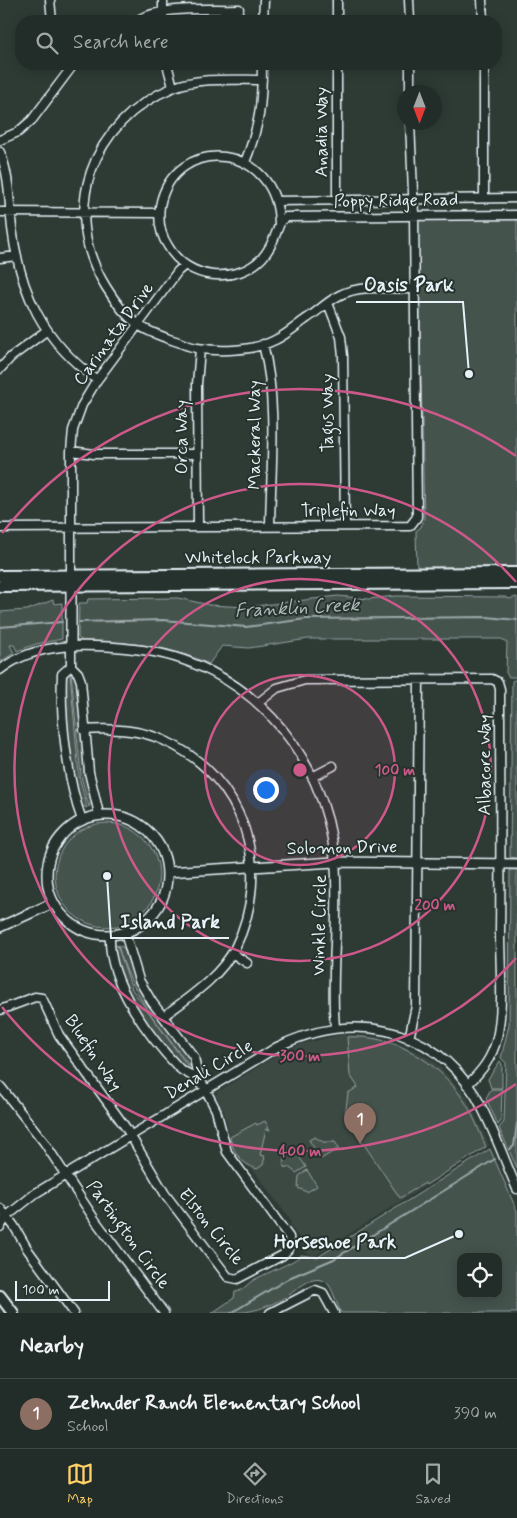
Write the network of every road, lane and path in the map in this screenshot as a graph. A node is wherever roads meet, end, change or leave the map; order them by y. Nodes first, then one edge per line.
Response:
1 (50, 0) edge
2 (163, 0) edge
3 (264, 0) edge
4 (337, 0) edge
5 (410, 0) edge
6 (482, 0) edge
7 (239, 9) dead end
8 (163, 11) junction
9 (51, 15) edge
10 (145, 15) edge
11 (163, 15) edge
12 (263, 15) edge
13 (337, 15) edge
14 (410, 15) edge
15 (483, 15) edge
16 (70, 70) edge
17 (169, 70) edge
18 (262, 70) edge
19 (337, 70) edge
20 (410, 70) edge
21 (484, 70) edge
22 (262, 80) junction
23 (410, 85) edge
24 (173, 87) junction
25 (410, 130) edge
26 (0, 140) edge
27 (0, 152) edge
28 (245, 162) junction
29 (484, 198) junction
30 (517, 198) edge
31 (338, 200) junction
32 (413, 200) junction
33 (277, 201) junction
34 (0, 212) edge
35 (10, 212) junction
36 (83, 212) junction
37 (159, 213) junction
38 (414, 215) junction
39 (517, 215) edge
40 (279, 225) junction
41 (17, 256) junction
42 (0, 258) edge
43 (185, 265) junction
44 (414, 289) junction
45 (328, 303) junction
46 (138, 325) junction
47 (46, 331) junction
48 (263, 344) junction
49 (200, 348) junction
50 (0, 369) edge
51 (97, 380) junction
52 (71, 451) junction
53 (197, 454) junction
54 (198, 526) junction
55 (270, 526) junction
56 (345, 526) junction
57 (0, 528) edge
58 (70, 528) junction
59 (517, 573) edge
60 (0, 576) edge
61 (71, 580) junction
62 (517, 583) edge
63 (0, 586) edge
64 (71, 647) junction
65 (71, 666) junction
66 (0, 670) edge
67 (419, 680) junction
68 (258, 702) junction
69 (84, 730) junction
70 (333, 766) dead end
71 (314, 776) junction
72 (99, 814) junction
73 (82, 820) junction
74 (335, 862) junction
75 (418, 863) junction
76 (501, 863) junction
77 (517, 864) edge
78 (253, 867) junction
79 (167, 872) junction
80 (53, 903) junction
81 (0, 927) edge
82 (125, 933) junction
83 (110, 936) junction
84 (232, 953) junction
85 (247, 963) dead end
86 (0, 1010) edge
87 (164, 1016) junction
88 (335, 1027) junction
89 (409, 1039) junction
90 (467, 1085) junction
91 (0, 1086) edge
92 (204, 1088) junction
93 (131, 1135) junction
94 (67, 1174) junction
95 (517, 1189) edge
96 (0, 1208) edge
97 (3, 1217) edge
98 (0, 1226) edge
99 (0, 1296) edge
100 (13, 1313) edge
101 (74, 1313) edge
102 (164, 1313) edge
103 (270, 1313) edge
104 (334, 1313) edge

1 - 9 street
2 - 8 street
3 - 12 street
4 - 13 street
5 - 14 street
6 - 15 street
7 - 8 street
8 - 10 street
8 - 11 street
16 - 26 street
17 - 24 street
18 - 22 street
19 - 31 street, Anadia Way
20 - 23 street
21 - 29 street
22 - 24 street
22 - 28 street
24 - 36 street
25 - 32 street, Triplefin Way
27 - 35 street
28 - 33 street
28 - 37 street
29 - 30 street, Poppy Ridge Road
29 - 32 street, Poppy Ridge Road
31 - 32 street, Poppy Ridge Road
31 - 33 street, Poppy Ridge Road
32 - 38 street, Triplefin Way
33 - 40 street
34 - 35 street
35 - 36 street
35 - 41 street
36 - 37 street
36 - 46 street
37 - 43 street
38 - 39 street, Poppy Ridge Road
38 - 40 street, Poppy Ridge Road
38 - 44 street, Triplefin Way
40 - 43 street
41 - 42 street
41 - 47 street
43 - 46 street, Carinata Drive
44 - 45 street
44 - 56 street, Triplefin Way
45 - 48 street
45 - 56 street, Tagus Way
46 - 49 street
46 - 51 street, Carinata Drive
47 - 50 street
47 - 51 street
48 - 49 street
48 - 55 street, Mackeral Way
49 - 53 street, Orca Way
51 - 52 street, Carinata Drive
52 - 53 street
52 - 58 street, Carinata Drive
53 - 54 street, Orca Way
54 - 55 street, Triplefin Way
54 - 58 street, Triplefin Way
55 - 56 street, Triplefin Way
57 - 58 street, Triplefin Way
58 - 61 street, Carinata Drive
59 - 61 main road, Whitelock Parkway
60 - 61 main road, Whitelock Parkway
61 - 62 main road, Whitelock Parkway
61 - 63 main road, Whitelock Parkway
61 - 64 street
64 - 65 street
64 - 66 street, Winkle Circle
64 - 68 street, Winkle Circle
65 - 69 street
65 - 73 street
67 - 68 street, Albacore Way
67 - 75 street
67 - 76 street, Albacore Way
68 - 71 street, Winkle Circle
69 - 72 street
69 - 78 street
70 - 71 street
71 - 74 street, Winkle Circle
72 - 73 street
72 - 79 street
73 - 80 street
74 - 75 street, Solomon Drive
74 - 78 street, Solomon Drive
74 - 88 street, Winkle Circle
75 - 76 street, Solomon Drive
75 - 89 street
76 - 77 street, Solomon Drive
76 - 90 street, Albacore Way
78 - 79 street, Solomon Drive
78 - 84 street
79 - 82 street
80 - 81 street
80 - 83 street
82 - 83 street
82 - 87 street
83 - 92 street
84 - 85 street
84 - 87 street
86 - 93 street, Bluefin Way
87 - 92 street
88 - 89 street, Denali Circle
88 - 92 street, Denali Circle
89 - 90 street, Denali Circle
90 - 95 street, Denali Circle
91 - 94 street, Partington Circle
92 - 93 street, Denali Circle
92 - 93 street, Elston Circle
93 - 94 street, Denali Circle
94 - 97 street, Denali Circle
94 - 102 street, Partington Circle
96 - 97 street
97 - 98 street, Denali Circle
97 - 101 street
99 - 100 main road
103 - 104 street

